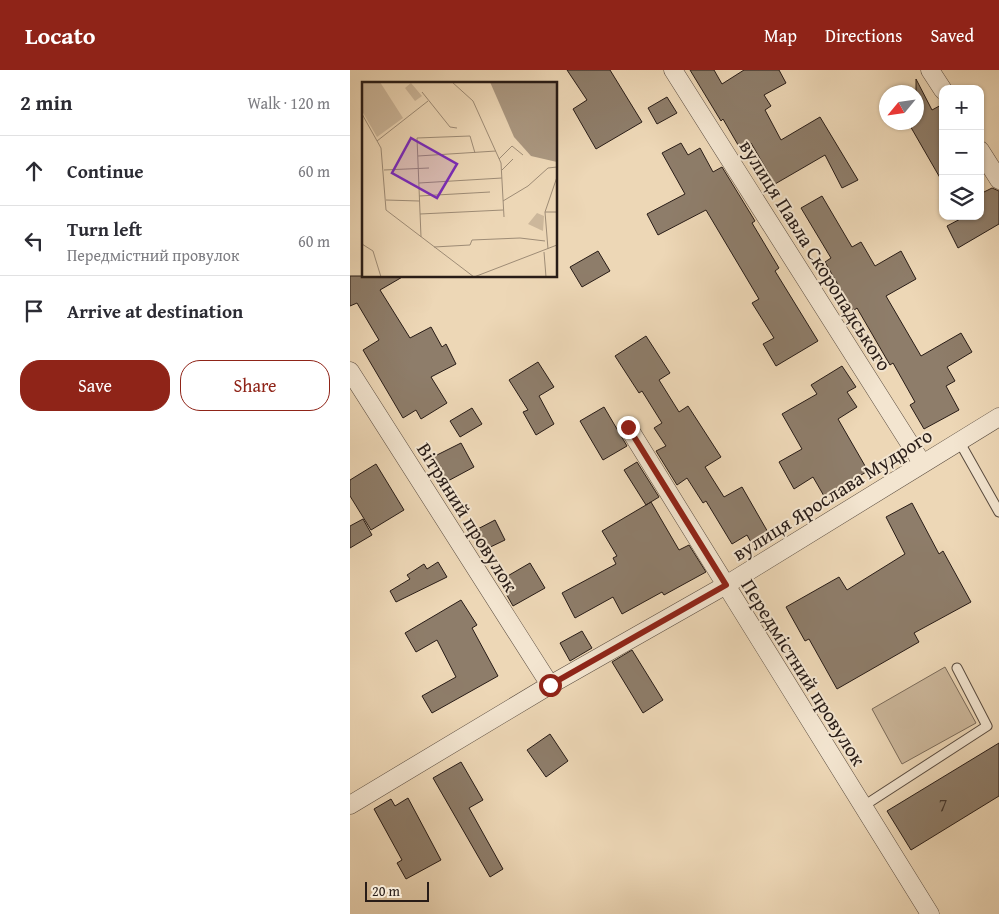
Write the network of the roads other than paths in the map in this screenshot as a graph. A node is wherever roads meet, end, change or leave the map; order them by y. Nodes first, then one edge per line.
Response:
1 (673, 70) edge
2 (930, 70) edge
3 (940, 85) edge
4 (984, 156) edge
5 (999, 180) edge
6 (350, 371) edge
7 (999, 417) edge
8 (628, 427) dead end
9 (959, 441) junction
10 (922, 462) junction
11 (999, 512) edge
12 (726, 585) junction
13 (957, 668) dead end
14 (550, 685) junction
15 (350, 805) edge
16 (862, 807) junction
17 (930, 914) edge

1 - 10 street, вулиця Павла Скоропадського
2 - 3 street
4 - 5 street
6 - 14 street, Вітряний провулок
7 - 9 street, вулиця Ярослава Мудрого
8 - 12 street, Передмістний провулок
9 - 10 street, вулиця Ярослава Мудрого
9 - 11 lane
10 - 12 street, вулиця Ярослава Мудрого
12 - 14 street, вулиця Ярослава Мудрого
12 - 16 street, Передмістний провулок
13 - 16 lane
14 - 15 street, вулиця Ярослава Мудрого
16 - 17 street, Передмістний провулок

